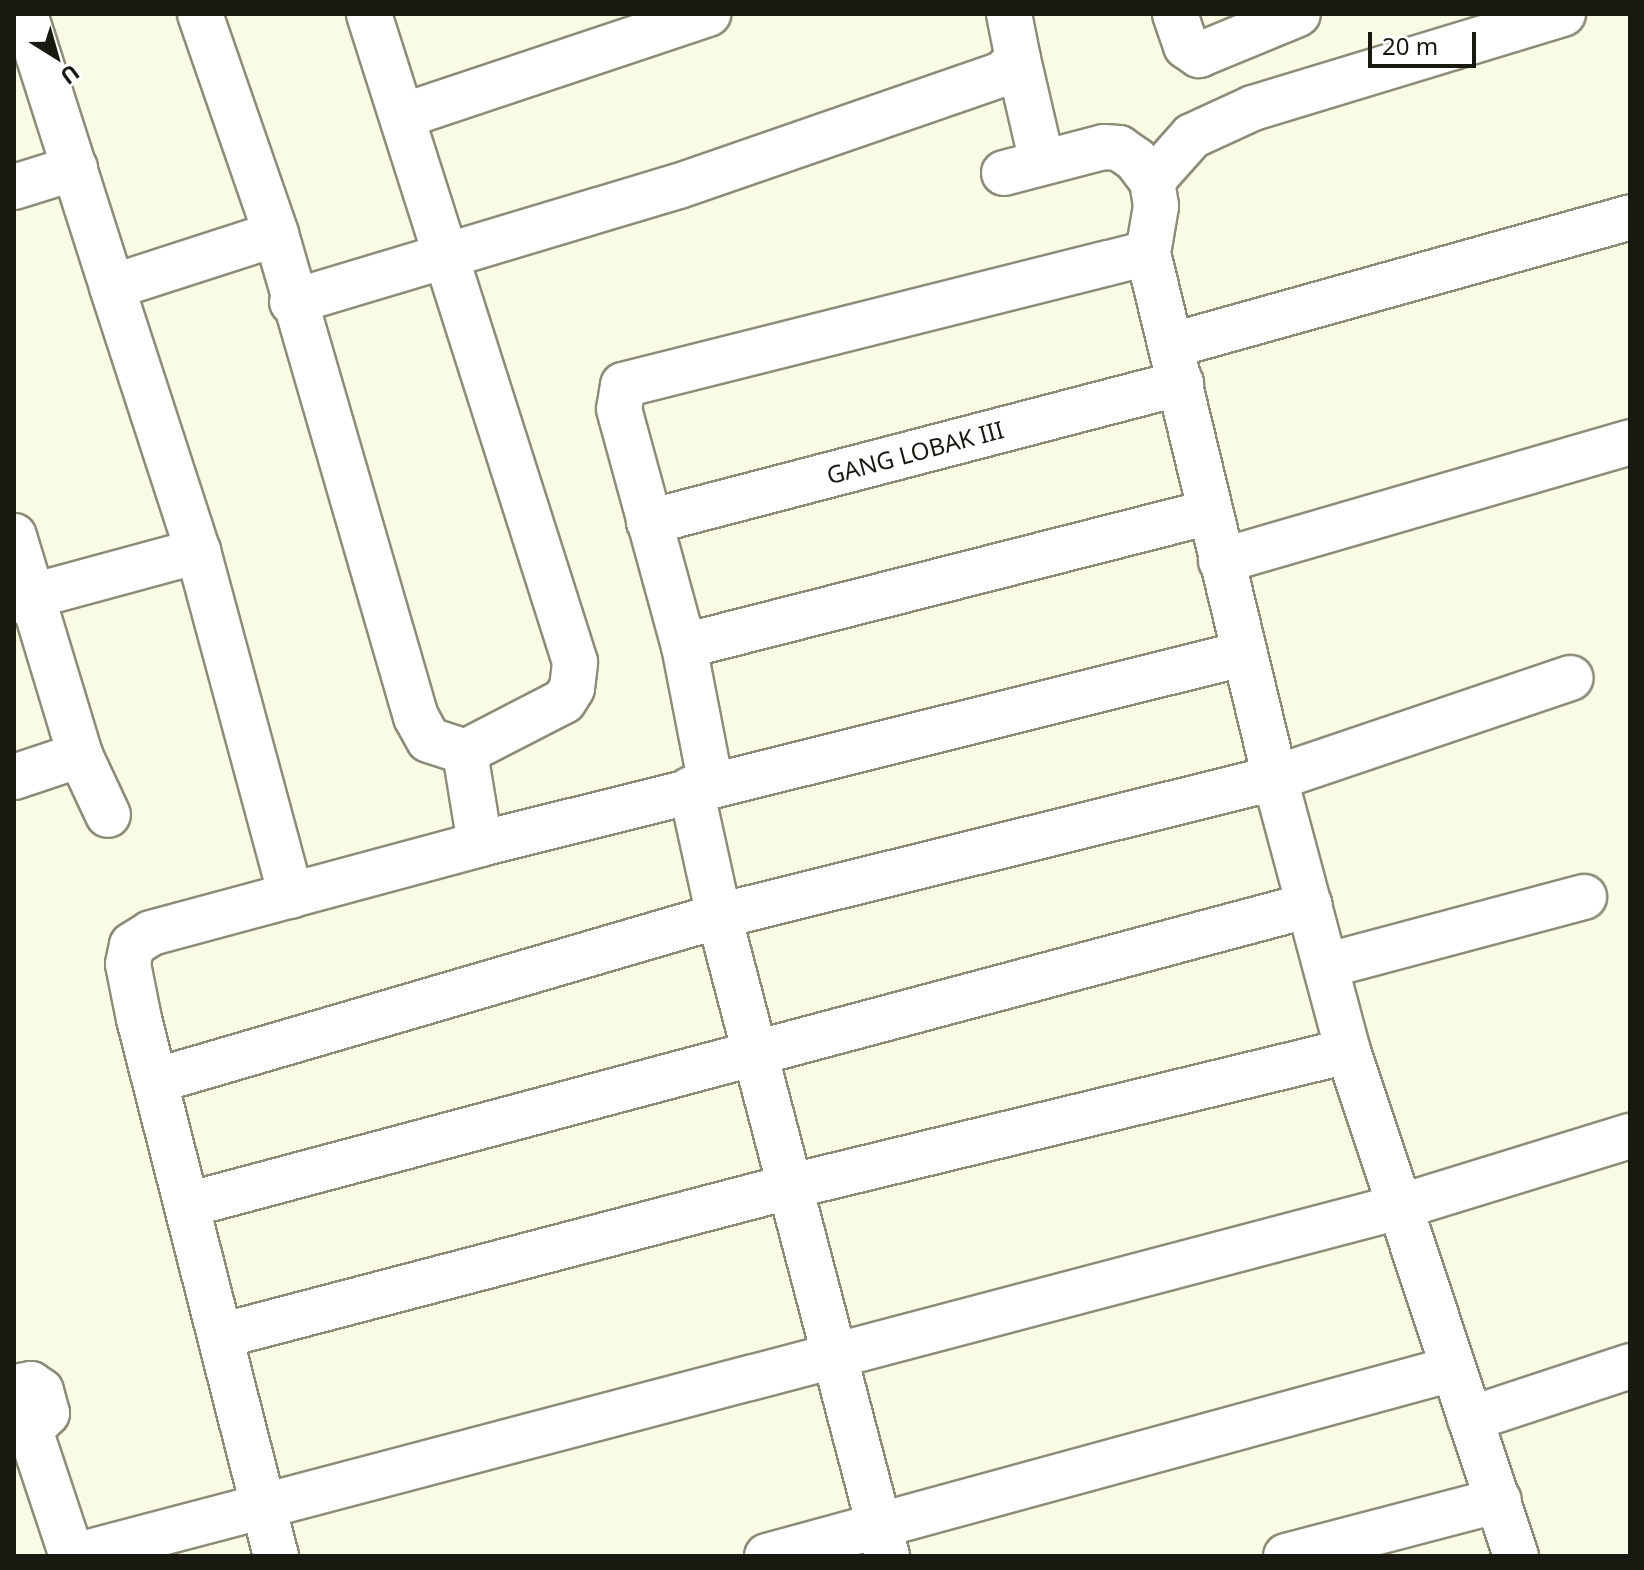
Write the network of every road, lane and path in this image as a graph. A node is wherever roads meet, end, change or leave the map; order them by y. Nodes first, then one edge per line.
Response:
1 (25, 14) edge
2 (200, 14) edge
3 (369, 14) edge
4 (708, 14) edge
5 (1009, 14) edge
6 (1175, 14) edge
7 (1298, 14) edge
8 (1563, 14) edge
9 (1018, 59) junction
10 (403, 116) junction
11 (75, 168) junction
12 (1152, 181) junction
13 (14, 187) edge
14 (1630, 217) edge
15 (276, 234) junction
16 (1148, 253) junction
17 (443, 258) junction
18 (112, 287) junction
19 (292, 302) junction
20 (1177, 364) junction
21 (1630, 442) edge
22 (1210, 512) junction
23 (649, 522) junction
24 (14, 536) edge
25 (198, 551) junction
26 (1221, 561) junction
27 (24, 597) edge
28 (684, 646) junction
29 (1242, 654) junction
30 (1571, 678) dead end
31 (465, 752) junction
32 (80, 755) junction
33 (14, 777) edge
34 (1275, 778) junction
35 (701, 787) junction
36 (108, 815) dead end
37 (480, 844) junction
38 (291, 896) junction
39 (1584, 897) dead end
40 (1310, 905) junction
41 (719, 916) junction
42 (1328, 965) junction
43 (1348, 1051) junction
44 (756, 1053) junction
45 (158, 1080) junction
46 (1630, 1136) edge
47 (792, 1186) junction
48 (187, 1205) junction
49 (1399, 1207) junction
50 (220, 1336) junction
51 (835, 1354) junction
52 (1630, 1366) edge
53 (1452, 1369) junction
54 (14, 1387) edge
55 (1470, 1419) junction
56 (22, 1429) edge
57 (1499, 1500) junction
58 (248, 1512) junction
59 (883, 1541) edge
60 (73, 1556) edge
61 (276, 1556) edge
62 (767, 1556) edge
63 (1286, 1556) edge
64 (1516, 1556) edge

1 - 11 street
2 - 15 street
3 - 10 street
4 - 10 street
5 - 9 street
6 - 7 street
8 - 12 street
9 - 12 street
9 - 17 street
10 - 17 street
11 - 13 street
11 - 18 street
12 - 16 street
14 - 20 street, GANG LOBAK III
15 - 18 street
15 - 19 street
16 - 20 street
16 - 23 street
17 - 19 street
17 - 31 street
18 - 25 street
19 - 31 street
20 - 22 street
20 - 23 street, GANG LOBAK III
21 - 26 street
22 - 26 street
22 - 28 street
23 - 28 street
24 - 27 street
25 - 27 street
25 - 38 street
26 - 29 street
27 - 32 street
28 - 35 street
29 - 34 street
29 - 35 street
30 - 34 street
31 - 37 street
32 - 33 street
32 - 36 street
34 - 40 street
34 - 41 street
35 - 37 street
35 - 41 street
37 - 38 street
38 - 45 street
39 - 42 street
40 - 42 street
40 - 44 street
41 - 44 street
41 - 45 street
42 - 43 street
43 - 47 street
43 - 49 street
44 - 47 street
44 - 48 street
45 - 48 street
46 - 49 street
47 - 50 street
47 - 51 street
48 - 50 street
49 - 51 street
49 - 53 street
50 - 58 street
51 - 58 street
51 - 59 street
52 - 55 street
53 - 55 street
53 - 59 street
54 - 56 street
55 - 57 street
56 - 60 street
57 - 63 street
57 - 64 street
58 - 60 street
58 - 61 street
59 - 62 street

